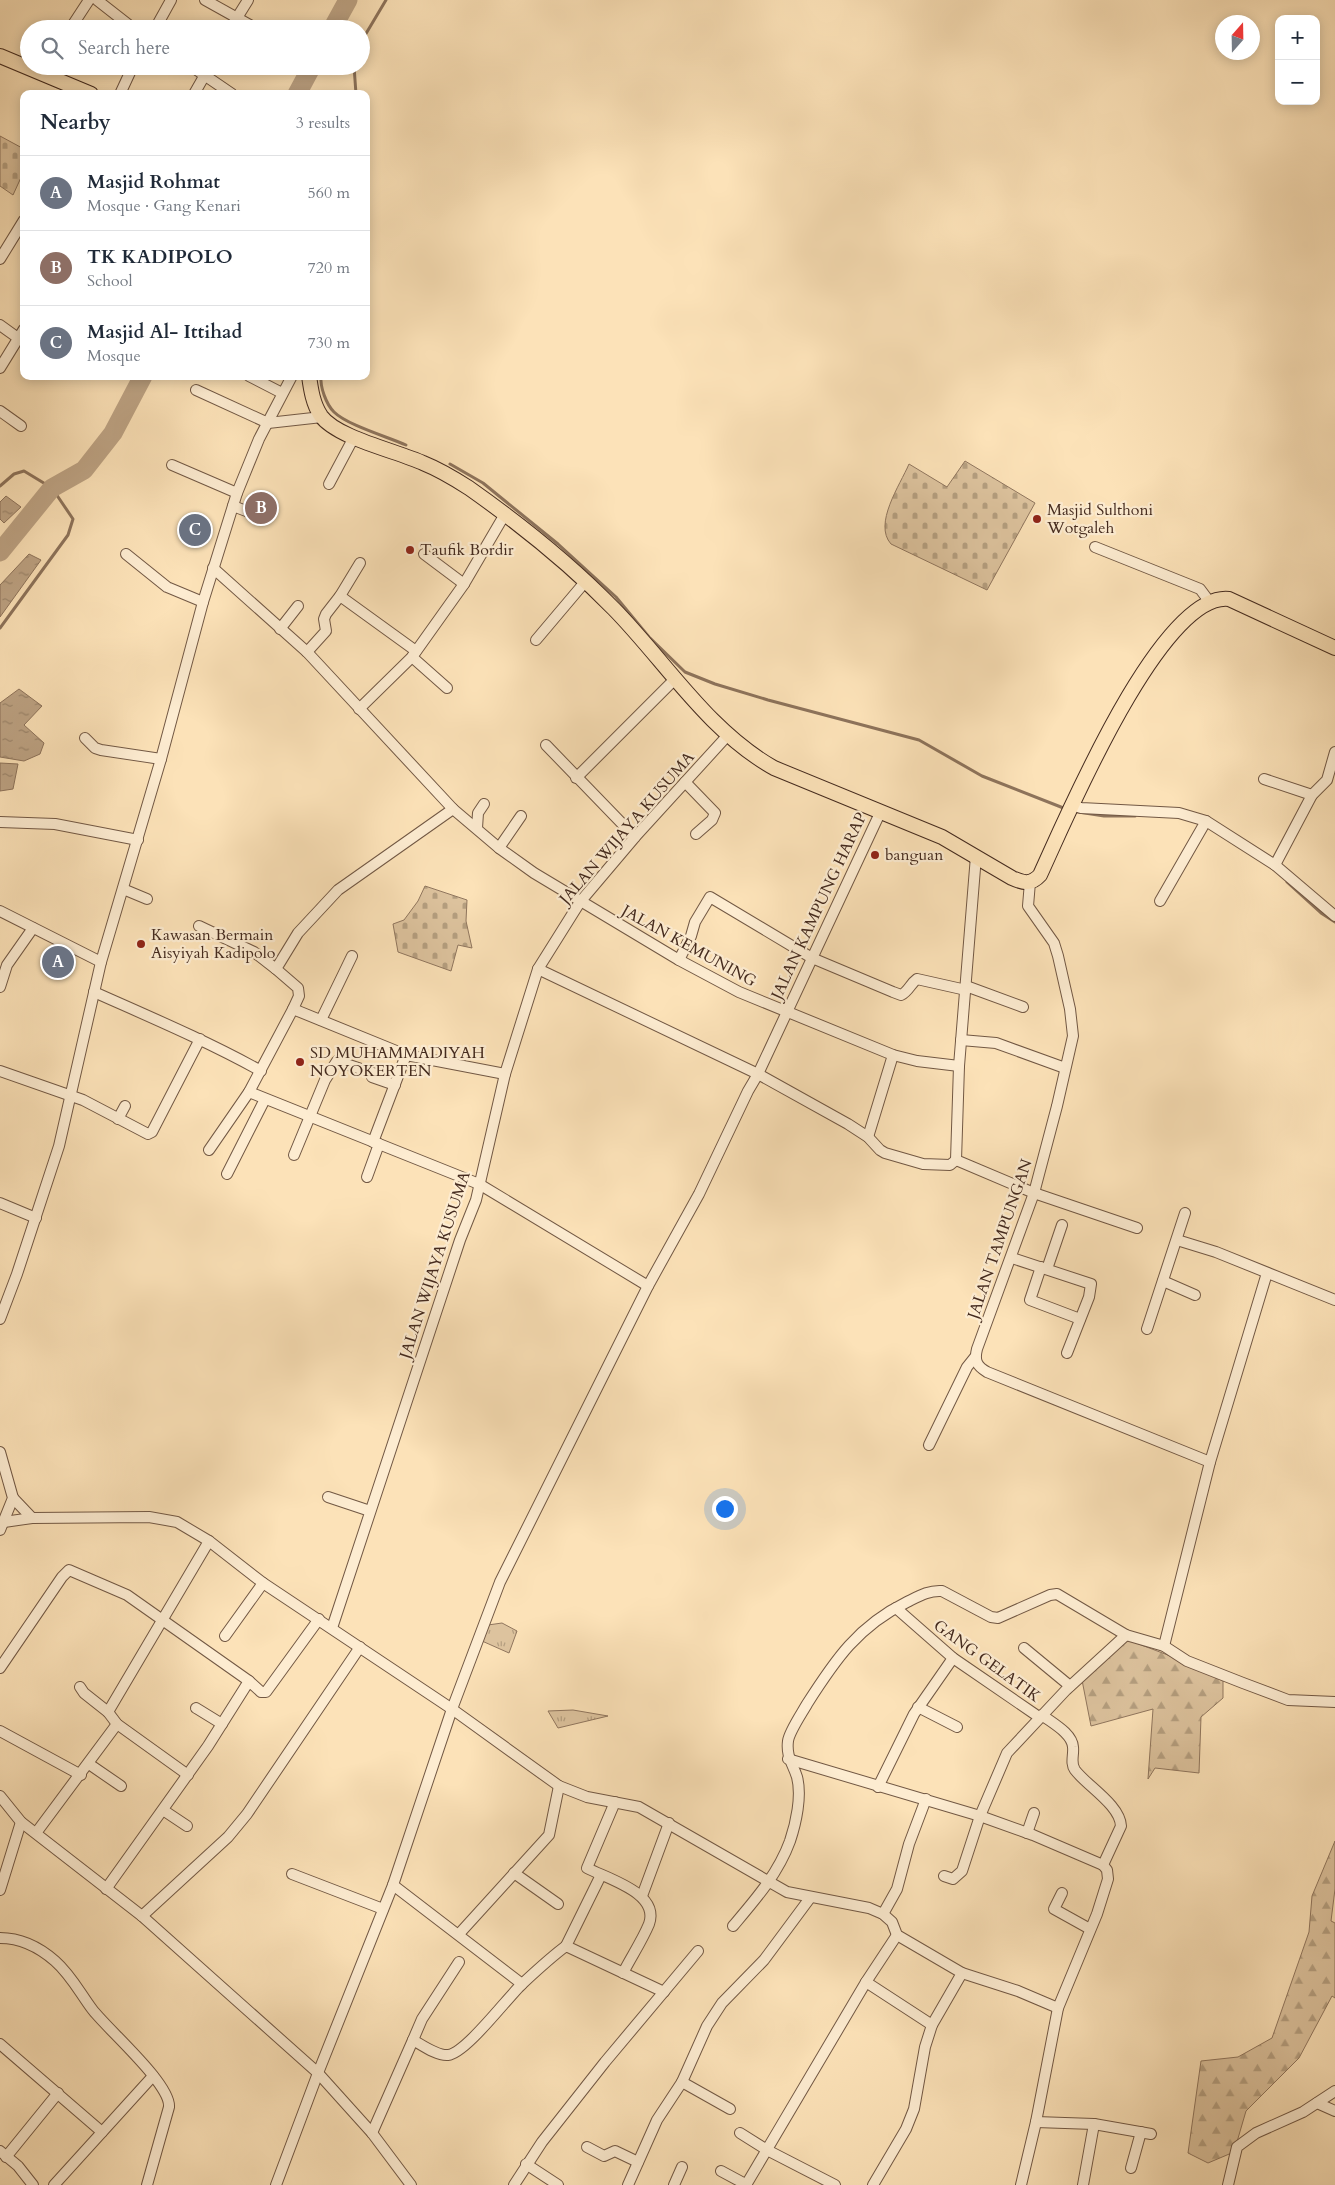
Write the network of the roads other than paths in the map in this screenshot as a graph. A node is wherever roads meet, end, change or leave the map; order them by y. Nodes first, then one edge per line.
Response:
1 (89, 0) edge
2 (171, 0) edge
3 (205, 0) edge
4 (248, 0) edge
5 (102, 2) edge
6 (236, 18) junction
7 (76, 20) edge
8 (123, 20) edge
9 (160, 20) edge
10 (240, 20) edge
11 (0, 56) edge
12 (20, 62) edge
13 (54, 75) edge
14 (129, 75) edge
15 (205, 75) edge
16 (211, 75) edge
17 (82, 90) edge
18 (122, 90) edge
19 (196, 90) edge
20 (228, 90) edge
21 (20, 226) edge
22 (0, 259) edge
23 (0, 324) edge
24 (20, 334) edge
25 (20, 336) edge
26 (0, 368) edge
27 (257, 380) edge
28 (290, 380) edge
29 (310, 380) edge
30 (196, 390) dead end
31 (282, 393) junction
32 (0, 411) edge
33 (322, 417) junction
34 (268, 423) junction
35 (21, 426) dead end
36 (354, 437) junction
37 (172, 465) dead end
38 (328, 484) dead end
39 (238, 493) junction
40 (233, 506) junction
41 (254, 514) dead end
42 (505, 514) junction
43 (1095, 547) dead end
44 (126, 554) dead end
45 (424, 554) dead end
46 (360, 563) dead end
47 (213, 568) junction
48 (585, 582) junction
49 (464, 584) junction
50 (340, 596) junction
51 (203, 602) junction
52 (1209, 602) junction
53 (298, 606) dead end
54 (280, 629) junction
55 (536, 640) dead end
56 (1335, 648) edge
57 (306, 652) junction
58 (414, 654) junction
59 (675, 679) junction
60 (447, 688) dead end
61 (359, 709) junction
62 (728, 735) junction
63 (85, 738) dead end
64 (546, 745) dead end
65 (1335, 756) edge
66 (161, 759) junction
67 (576, 778) junction
68 (1264, 778) dead end
69 (685, 782) junction
70 (1312, 795) junction
71 (484, 804) dead end
72 (453, 808) junction
73 (1069, 810) junction
74 (880, 813) junction
75 (521, 816) dead end
76 (0, 822) edge
77 (1204, 824) junction
78 (477, 828) junction
79 (696, 834) dead end
80 (635, 837) junction
81 (138, 840) junction
82 (499, 848) junction
83 (976, 856) junction
84 (1275, 865) junction
85 (1030, 882) junction
86 (123, 889) junction
87 (146, 899) dead end
88 (1160, 901) dead end
89 (580, 902) junction
90 (0, 911) edge
91 (1335, 916) edge
92 (199, 926) dead end
93 (33, 928) junction
94 (352, 956) dead end
95 (812, 958) junction
96 (679, 960) junction
97 (101, 962) junction
98 (276, 969) junction
99 (538, 969) junction
100 (0, 987) edge
101 (966, 988) junction
102 (94, 992) junction
103 (1023, 1007) dead end
104 (293, 1009) junction
105 (786, 1012) junction
106 (321, 1020) junction
107 (200, 1039) junction
108 (962, 1040) junction
109 (893, 1055) junction
110 (406, 1056) junction
111 (959, 1066) junction
112 (1065, 1068) junction
113 (0, 1071) edge
114 (261, 1071) junction
115 (505, 1074) junction
116 (758, 1074) junction
117 (395, 1085) junction
118 (249, 1092) junction
119 (71, 1096) junction
120 (265, 1099) junction
121 (125, 1106) dead end
122 (309, 1116) junction
123 (118, 1119) junction
124 (868, 1137) junction
125 (376, 1143) junction
126 (209, 1150) dead end
127 (294, 1155) dead end
128 (956, 1160) junction
129 (227, 1174) dead end
130 (367, 1177) dead end
131 (479, 1184) junction
132 (1034, 1193) junction
133 (0, 1203) edge
134 (1185, 1214) dead end
135 (36, 1218) junction
136 (1062, 1225) dead end
137 (1137, 1228) dead end
138 (1177, 1240) junction
139 (1012, 1258) junction
140 (1044, 1268) junction
141 (1267, 1273) junction
142 (1163, 1281) junction
143 (648, 1286) junction
144 (1195, 1295) dead end
145 (1335, 1300) edge
146 (1, 1315) edge
147 (1080, 1319) junction
148 (1147, 1329) dead end
149 (1067, 1353) dead end
150 (975, 1356) junction
151 (929, 1445) dead end
152 (0, 1452) edge
153 (1210, 1462) junction
154 (328, 1497) dead end
155 (14, 1498) junction
156 (370, 1511) junction
157 (32, 1518) junction
158 (2, 1526) edge
159 (208, 1540) junction
160 (262, 1582) junction
161 (896, 1608) junction
162 (319, 1619) junction
163 (162, 1620) junction
164 (332, 1628) junction
165 (1126, 1635) junction
166 (225, 1636) dead end
167 (1164, 1646) junction
168 (360, 1647) junction
169 (1024, 1648) dead end
170 (952, 1658) junction
171 (0, 1668) edge
172 (249, 1681) junction
173 (80, 1686) dead end
174 (1070, 1686) junction
175 (1335, 1702) edge
176 (918, 1707) junction
177 (196, 1708) dead end
178 (452, 1709) junction
179 (108, 1712) junction
180 (1040, 1716) junction
181 (117, 1724) junction
182 (222, 1724) junction
183 (957, 1727) dead end
184 (0, 1732) edge
185 (788, 1759) junction
186 (88, 1764) junction
187 (81, 1775) junction
188 (188, 1775) junction
189 (121, 1786) dead end
190 (559, 1786) junction
191 (878, 1787) junction
192 (0, 1796) edge
193 (926, 1799) junction
194 (615, 1802) junction
195 (163, 1810) junction
196 (1034, 1813) dead end
197 (980, 1816) junction
198 (21, 1822) junction
199 (670, 1823) junction
200 (187, 1826) dead end
201 (36, 1833) junction
202 (1027, 1833) junction
203 (1103, 1865) junction
204 (514, 1873) junction
205 (292, 1874) dead end
206 (602, 1875) junction
207 (944, 1876) dead end
208 (769, 1883) junction
209 (394, 1885) junction
210 (106, 1889) junction
211 (0, 1890) edge
212 (1062, 1893) dead end
213 (642, 1896) junction
214 (810, 1898) junction
215 (558, 1904) dead end
216 (384, 1909) junction
217 (883, 1914) junction
218 (142, 1916) junction
219 (733, 1926) dead end
220 (1090, 1929) junction
221 (459, 1934) junction
222 (897, 1935) junction
223 (0, 1938) edge
224 (566, 1946) junction
225 (698, 1951) dead end
226 (459, 1962) dead end
227 (623, 1973) junction
228 (962, 1973) junction
229 (866, 1982) junction
230 (522, 1984) junction
231 (664, 1992) junction
232 (1058, 2008) junction
233 (932, 2024) junction
234 (413, 2040) junction
235 (0, 2044) edge
236 (318, 2073) junction
237 (153, 2076) junction
238 (682, 2082) junction
239 (1335, 2090) edge
240 (58, 2093) junction
241 (1317, 2103) junction
242 (730, 2109) dead end
243 (1335, 2111) edge
244 (1036, 2122) junction
245 (1094, 2124) junction
246 (102, 2132) junction
247 (372, 2132) junction
248 (740, 2133) dead end
249 (587, 2148) dead end
250 (767, 2150) junction
251 (3, 2154) edge
252 (638, 2162) junction
253 (526, 2164) junction
254 (682, 2166) dead end
255 (1131, 2168) dead end
256 (721, 2171) dead end
257 (28, 2183) edge
258 (54, 2185) edge
259 (147, 2185) edge
260 (276, 2185) edge
261 (411, 2185) edge
262 (514, 2185) edge
263 (558, 2185) edge
264 (628, 2185) edge
265 (674, 2185) edge
266 (746, 2185) edge
267 (835, 2185) edge
268 (872, 2185) edge
269 (1021, 2185) edge
270 (1083, 2185) edge
271 (1228, 2185) edge

1 - 7 street
2 - 9 street
3 - 6 street
4 - 6 street
5 - 8 street
6 - 10 street
11 - 12 main road
13 - 17 main road
14 - 18 street
15 - 19 street
16 - 20 street
21 - 22 street
23 - 24 street
25 - 26 street
27 - 31 street
28 - 31 street
29 - 33 main road
30 - 34 street
31 - 34 street
32 - 35 street
33 - 34 street
33 - 36 main road
34 - 39 street
36 - 38 street
36 - 42 main road
37 - 39 street
39 - 40 street
40 - 41 street
40 - 47 street
42 - 48 main road
42 - 49 street
43 - 52 street
44 - 51 street
45 - 49 street
46 - 50 street
47 - 51 street
47 - 54 street, JALAN KEMUNING
48 - 55 street
48 - 59 main road
49 - 58 street
50 - 57 street
50 - 58 street
51 - 66 street
52 - 56 main road
52 - 73 main road
53 - 54 street
54 - 57 street, JALAN KEMUNING
57 - 61 street, JALAN KEMUNING
58 - 60 street
58 - 61 street
59 - 62 main road
59 - 67 street
61 - 72 street, JALAN KEMUNING
62 - 69 street, JALAN WIJAYA KUSUMA
62 - 74 main road
63 - 66 street
64 - 67 street
65 - 70 street
66 - 81 street
67 - 80 street
68 - 70 street
69 - 79 street
69 - 80 street, JALAN WIJAYA KUSUMA
70 - 84 street
71 - 78 street
72 - 78 street, JALAN KEMUNING
72 - 98 street
73 - 77 street
73 - 85 main road
74 - 83 main road
74 - 95 street, JALAN KAMPUNG HARAP
75 - 82 street
76 - 81 street
77 - 84 street
77 - 88 street
78 - 82 street, JALAN KEMUNING
80 - 89 street, JALAN WIJAYA KUSUMA
81 - 86 street
82 - 89 street, JALAN KEMUNING
83 - 85 main road
83 - 101 street
84 - 91 street
85 - 112 street, JALAN TAMPUNGAN
86 - 87 street
86 - 97 street
89 - 96 street, JALAN KEMUNING
89 - 99 street, JALAN WIJAYA KUSUMA
90 - 93 street
92 - 98 street
93 - 97 street
93 - 100 street
94 - 106 street
95 - 96 street
95 - 101 street
95 - 105 street, JALAN KAMPUNG HARAP
96 - 105 street, JALAN KEMUNING
97 - 102 street
98 - 104 street
99 - 115 street, JALAN WIJAYA KUSUMA
99 - 116 street
101 - 103 street
101 - 108 street
102 - 107 street
102 - 119 street
104 - 106 street
104 - 114 street
105 - 109 street, JALAN KEMUNING
105 - 116 street, JALAN KAMPUNG HARAP
106 - 110 street
107 - 114 street
107 - 123 street
108 - 111 street
108 - 112 street
109 - 111 street, JALAN KEMUNING
109 - 124 street
110 - 115 street
110 - 117 street
111 - 128 street
112 - 132 street, JALAN TAMPUNGAN
113 - 119 street
114 - 118 street
115 - 131 street, JALAN WIJAYA KUSUMA
116 - 124 street
116 - 143 street, JALAN KAMPUNG HARAP
117 - 122 street
117 - 125 street
118 - 120 street
118 - 126 street
119 - 123 street
119 - 135 street
120 - 122 street
120 - 129 street
121 - 123 street
122 - 125 street
122 - 127 street
124 - 128 street
125 - 130 street
125 - 131 street
128 - 132 street
131 - 143 street
131 - 156 street, JALAN WIJAYA KUSUMA
132 - 137 street
132 - 139 street, JALAN TAMPUNGAN
133 - 135 street
134 - 138 street
135 - 146 street
136 - 140 street
138 - 141 street
138 - 142 street
139 - 140 street
139 - 150 street, JALAN TAMPUNGAN
140 - 147 street
140 - 147 street
141 - 145 street
141 - 153 street
142 - 144 street
142 - 148 street
143 - 178 street, JALAN KAMPUNG HARAP
147 - 149 street
150 - 151 street, JALAN TAMPUNGAN
150 - 153 street
152 - 155 street
153 - 167 street
154 - 156 street
155 - 157 street
155 - 158 street
156 - 164 street, JALAN WIJAYA KUSUMA
157 - 158 street
157 - 159 street
159 - 160 street
159 - 163 street
160 - 162 street
160 - 166 street
161 - 165 street
161 - 170 street, GANG GELATIK
161 - 185 street
162 - 164 street
162 - 172 street
163 - 171 street
163 - 172 street
163 - 179 street
164 - 168 street
165 - 167 street
165 - 174 street
167 - 175 street
168 - 178 street
168 - 218 street
169 - 174 street
170 - 176 street
170 - 180 street, GANG GELATIK
172 - 182 street
173 - 179 street
174 - 180 street
176 - 183 street
176 - 191 street
177 - 182 street
178 - 190 street
178 - 209 street, JALAN KAMPUNG HARAP
179 - 181 street
180 - 197 street
180 - 203 street, GANG GELATIK
181 - 186 street
181 - 188 street
182 - 188 street
184 - 187 street
185 - 191 street
185 - 208 street
186 - 187 street
186 - 189 street
187 - 201 street
188 - 195 street
190 - 194 street
190 - 204 street
191 - 193 street
192 - 198 street
193 - 197 street
193 - 217 street
194 - 199 street
194 - 206 street
195 - 200 street
195 - 210 street
196 - 202 street
197 - 202 street
197 - 207 street
198 - 201 street
198 - 211 street
199 - 208 street
199 - 213 street
201 - 210 street
202 - 203 street
203 - 220 street
204 - 215 street
204 - 221 street
205 - 216 street
206 - 213 street
206 - 224 street
208 - 214 street
208 - 219 street
209 - 216 street, JALAN KAMPUNG HARAP
209 - 221 street
210 - 218 street
212 - 220 street
213 - 227 street
214 - 217 street
214 - 238 street
216 - 236 street, JALAN KAMPUNG HARAP
217 - 222 street
218 - 236 street
220 - 232 street
221 - 230 street
222 - 228 street
222 - 229 street
223 - 237 street
224 - 227 street
224 - 230 street
225 - 231 street
226 - 234 street
227 - 231 street
228 - 232 street
228 - 233 street
229 - 233 street
229 - 250 street
230 - 234 street
231 - 253 street
232 - 244 street
233 - 268 street
234 - 247 street
235 - 240 street
236 - 247 street
236 - 260 street, JALAN KAMPUNG HARAP
237 - 246 street
237 - 259 street
238 - 242 street
238 - 252 street
239 - 241 street
240 - 246 street
240 - 251 street
241 - 243 street
241 - 271 street
244 - 245 street
244 - 269 street
245 - 255 street
245 - 270 street
246 - 258 street
247 - 261 street
248 - 250 street
249 - 252 street
250 - 266 street
250 - 267 street
251 - 257 street
252 - 264 street
253 - 262 street
253 - 263 street
254 - 265 street
256 - 266 street

